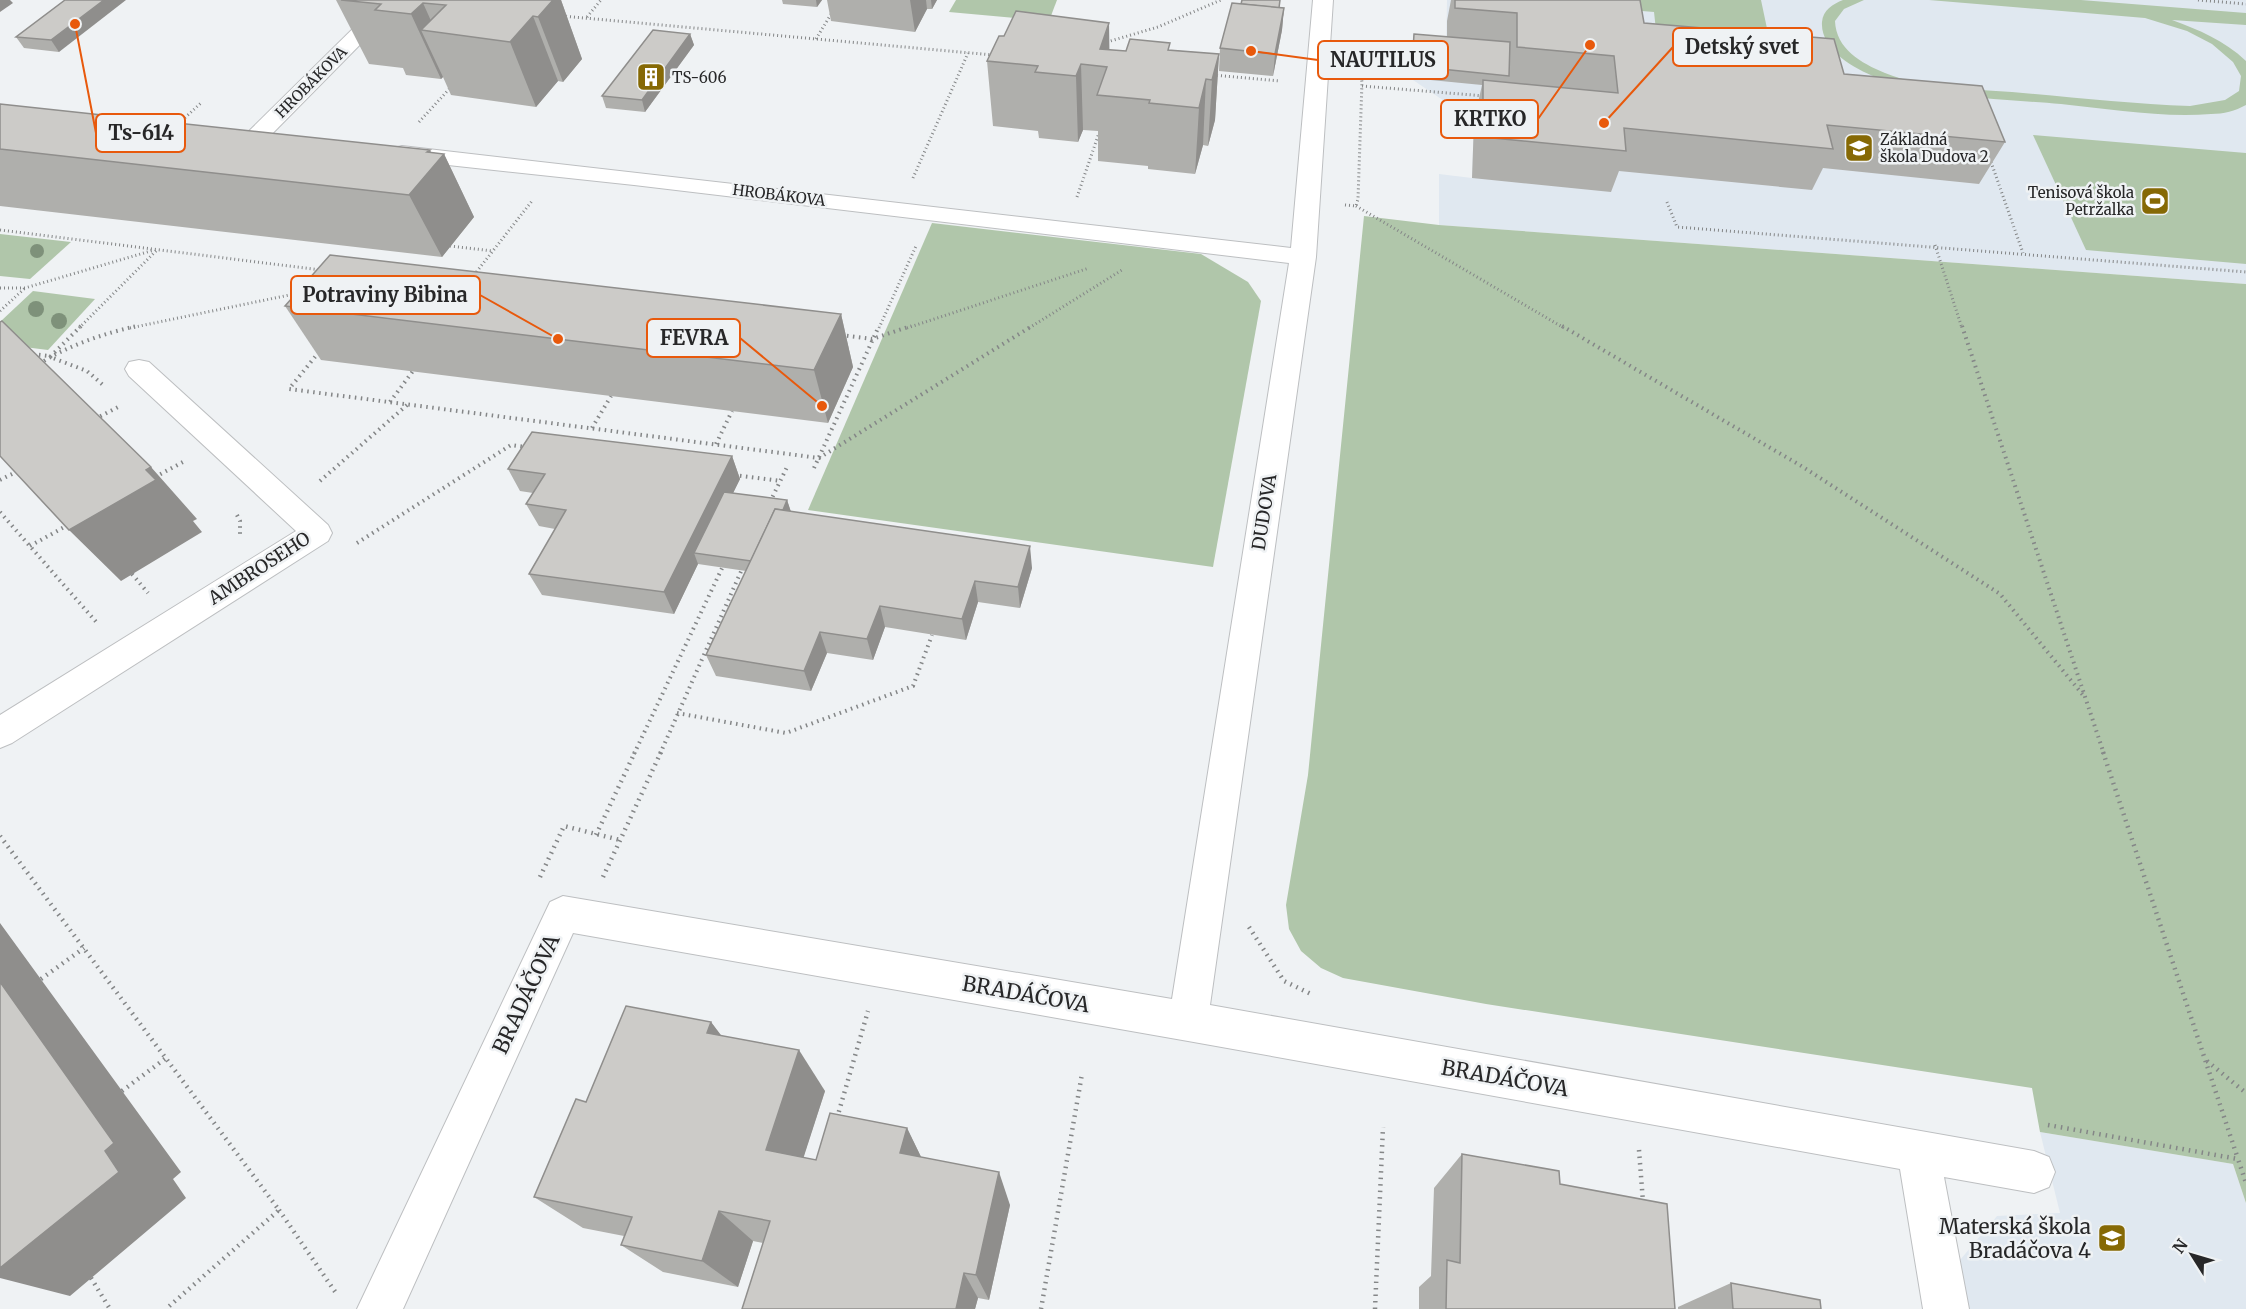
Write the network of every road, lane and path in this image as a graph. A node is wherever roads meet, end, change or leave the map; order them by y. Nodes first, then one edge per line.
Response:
1 (394, 0) edge
2 (601, 0) edge
3 (1221, 0) edge
4 (1323, 0) edge
5 (2198, 0) edge
6 (2246, 4) edge
7 (833, 10) dead end
8 (555, 15) dead end
9 (586, 18) junction
10 (816, 39) junction
11 (1104, 42) edge
12 (968, 53) junction
13 (1002, 56) edge
14 (1211, 75) edge
15 (1290, 82) dead end
16 (453, 85) edge
17 (1362, 86) dead end
18 (1489, 97) edge
19 (202, 102) dead end
20 (417, 125) dead end
21 (172, 130) joint
22 (1100, 132) edge
23 (255, 138) junction
24 (290, 141) edge
25 (383, 151) edge
26 (1991, 162) edge
27 (913, 178) dead end
28 (536, 195) dead end
29 (1667, 202) dead end
30 (1356, 206) dead end
31 (931, 213) junction
32 (1066, 229) junction
33 (0, 230) edge
34 (1169, 241) junction
35 (1935, 245) junction
36 (450, 246) dead end
37 (158, 249) junction
38 (493, 251) junction
39 (2023, 253) junction
40 (1303, 257) junction
41 (1092, 267) dead end
42 (321, 270) edge
43 (2246, 272) edge
44 (472, 279) edge
45 (0, 288) edge
46 (25, 288) junction
47 (300, 293) edge
48 (0, 311) edge
49 (831, 334) edge
50 (872, 339) junction
51 (319, 352) edge
52 (30, 354) edge
53 (50, 357) junction
54 (139, 369) dead end
55 (30, 371) edge
56 (413, 371) edge
57 (109, 391) dead end
58 (611, 396) edge
59 (117, 397) dead end
60 (390, 402) junction
61 (407, 404) junction
62 (732, 411) edge
63 (95, 419) edge
64 (592, 428) junction
65 (716, 444) junction
66 (535, 448) edge
67 (175, 453) dead end
68 (819, 458) junction
69 (183, 462) junction
70 (788, 465) dead end
71 (814, 468) dead end
72 (191, 469) dead end
73 (18, 471) edge
74 (723, 473) edge
75 (154, 477) edge
76 (0, 480) edge
77 (781, 481) junction
78 (285, 504) junction
79 (768, 505) edge
80 (0, 512) edge
81 (236, 514) dead end
82 (68, 525) edge
83 (30, 546) junction
84 (349, 548) dead end
85 (727, 558) edge
86 (746, 560) edge
87 (933, 635) edge
88 (125, 654) junction
89 (2085, 698) junction
90 (677, 713) junction
91 (0, 733) edge
92 (0, 836) edge
93 (620, 840) junction
94 (585, 918) junction
95 (1246, 924) dead end
96 (84, 948) junction
97 (880, 969) junction
98 (41, 980) dead end
99 (1315, 996) dead end
100 (1188, 1021) junction
101 (166, 1058) junction
102 (2206, 1060) junction
103 (1082, 1074) dead end
104 (122, 1091) dead end
105 (2246, 1093) edge
106 (1635, 1101) junction
107 (835, 1123) edge
108 (2046, 1125) dead end
109 (1383, 1127) dead end
110 (1918, 1152) junction
111 (2238, 1159) junction
112 (2034, 1172) dead end
113 (2246, 1183) edge
114 (1643, 1207) edge
115 (91, 1278) dead end
116 (110, 1309) edge
117 (166, 1309) edge
118 (380, 1309) edge
119 (1041, 1309) edge
120 (1375, 1309) edge
121 (1946, 1309) edge

1 - 23 street, HROBÁKOVA
2 - 9 path
3 - 11 path
4 - 40 street, DUDOVA
5 - 6 path
7 - 10 path
8 - 9 path
9 - 10 path
10 - 12 path
12 - 13 path
12 - 27 path
14 - 15 path
16 - 20 path
17 - 18 path
19 - 21 path
21 - 23 street, HROBÁKOVA
22 - 32 path
23 - 24 street, HROBÁKOVA
25 - 31 street, HROBÁKOVA
26 - 39 path
28 - 38 path
29 - 35 path
30 - 89 path
31 - 32 street, HROBÁKOVA
31 - 50 path
32 - 34 street, HROBÁKOVA
33 - 37 path
34 - 40 street, HROBÁKOVA
34 - 68 path
35 - 39 path
35 - 89 path
36 - 38 path
37 - 42 path
37 - 46 path
37 - 53 path
38 - 44 path
39 - 43 path
40 - 100 street, DUDOVA
41 - 50 path
45 - 46 path
46 - 48 path
47 - 53 path
49 - 50 path
50 - 68 path
51 - 60 path
52 - 53 path
53 - 55 path
53 - 57 path
54 - 78 street, AMBROSEHO
56 - 60 path
58 - 64 path
59 - 63 path
60 - 61 path
61 - 64 path
61 - 78 path
62 - 65 path
64 - 65 path
65 - 68 path
66 - 84 path
67 - 69 path
68 - 71 path
69 - 72 path
69 - 75 path
70 - 77 path
73 - 76 path
74 - 77 path
77 - 79 path
78 - 81 path
78 - 88 street, AMBROSEHO
80 - 83 path
82 - 83 path
83 - 88 path
85 - 93 path
86 - 90 path
87 - 90 path
88 - 91 street, AMBROSEHO
89 - 102 path
90 - 93 path
92 - 96 path
93 - 94 path
94 - 97 street, BRADÁČOVA
94 - 118 street, BRADÁČOVA
95 - 99 path
96 - 98 path
96 - 101 path
97 - 100 street, BRADÁČOVA
97 - 107 path
100 - 106 street, BRADÁČOVA
101 - 104 path
101 - 117 path
102 - 105 path
102 - 111 path
103 - 119 path
106 - 110 street, BRADÁČOVA
106 - 114 path
108 - 111 path
109 - 120 path
110 - 112 street, BRADÁČOVA
110 - 121 street
111 - 113 path
115 - 116 path

